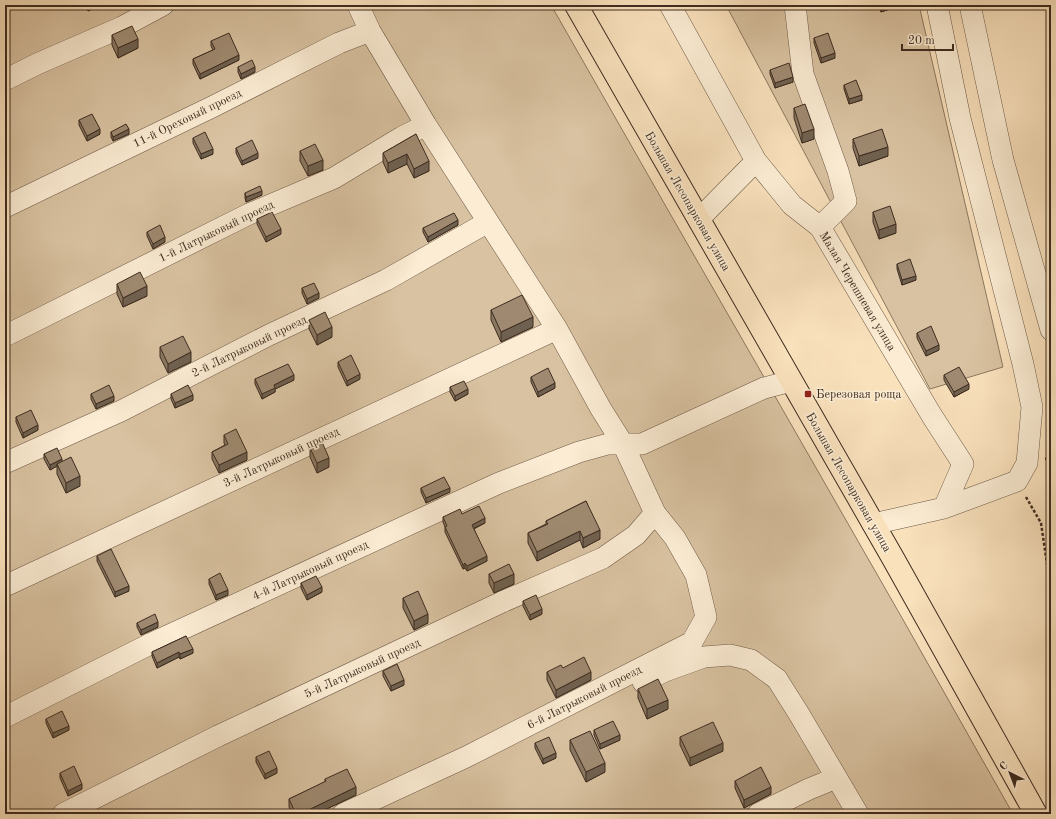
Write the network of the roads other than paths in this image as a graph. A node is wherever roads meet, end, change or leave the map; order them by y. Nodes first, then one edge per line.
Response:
1 (163, 5) edge
2 (358, 5) edge
3 (576, 5) edge
4 (670, 5) edge
5 (795, 5) edge
6 (937, 5) edge
7 (970, 5) edge
8 (370, 31) junction
9 (5, 80) edge
10 (426, 125) junction
11 (756, 161) junction
12 (5, 207) edge
13 (699, 219) junction
14 (488, 222) junction
15 (820, 227) junction
16 (557, 329) junction
17 (1051, 330) edge
18 (5, 336) edge
19 (791, 381) junction
20 (623, 444) junction
21 (5, 462) edge
22 (944, 508) junction
23 (655, 513) junction
24 (873, 524) junction
25 (5, 586) edge
26 (5, 717) edge
27 (836, 778) junction
28 (63, 814) edge
29 (343, 814) edge
30 (372, 814) edge
31 (758, 814) edge
32 (858, 814) edge
33 (1036, 814) edge

1 - 9 street
2 - 8 street, 6-й Латрыковый проезд
3 - 13 main road, Большая Лесопарковая улица
4 - 11 street, Малая Черешневая улица
5 - 15 street
6 - 22 street
7 - 17 street
8 - 10 street, 6-й Латрыковый проезд
8 - 12 street, 11-й Ореховый проезд
10 - 14 street, 6-й Латрыковый проезд
10 - 18 street, 1-й Латрыковый проезд
11 - 13 street
11 - 15 street, Малая Черешневая улица
13 - 19 main road, Большая Лесопарковая улица
14 - 16 street, 6-й Латрыковый проезд
14 - 21 street, 2-й Латрыковый проезд
15 - 22 street, Малая Черешневая улица
16 - 20 street, 6-й Латрыковый проезд
16 - 25 street, 3-й Латрыковый проезд
19 - 20 street, 4-й Латрыковый проезд
19 - 24 main road, Большая Лесопарковая улица
20 - 23 street, 6-й Латрыковый проезд
20 - 26 street, 4-й Латрыковый проезд
22 - 24 street
23 - 28 street, 5-й Латрыковый проезд
23 - 29 street, 6-й Латрыковый проезд
24 - 33 main road, Большая Лесопарковая улица
27 - 30 street
27 - 31 street
27 - 32 street

